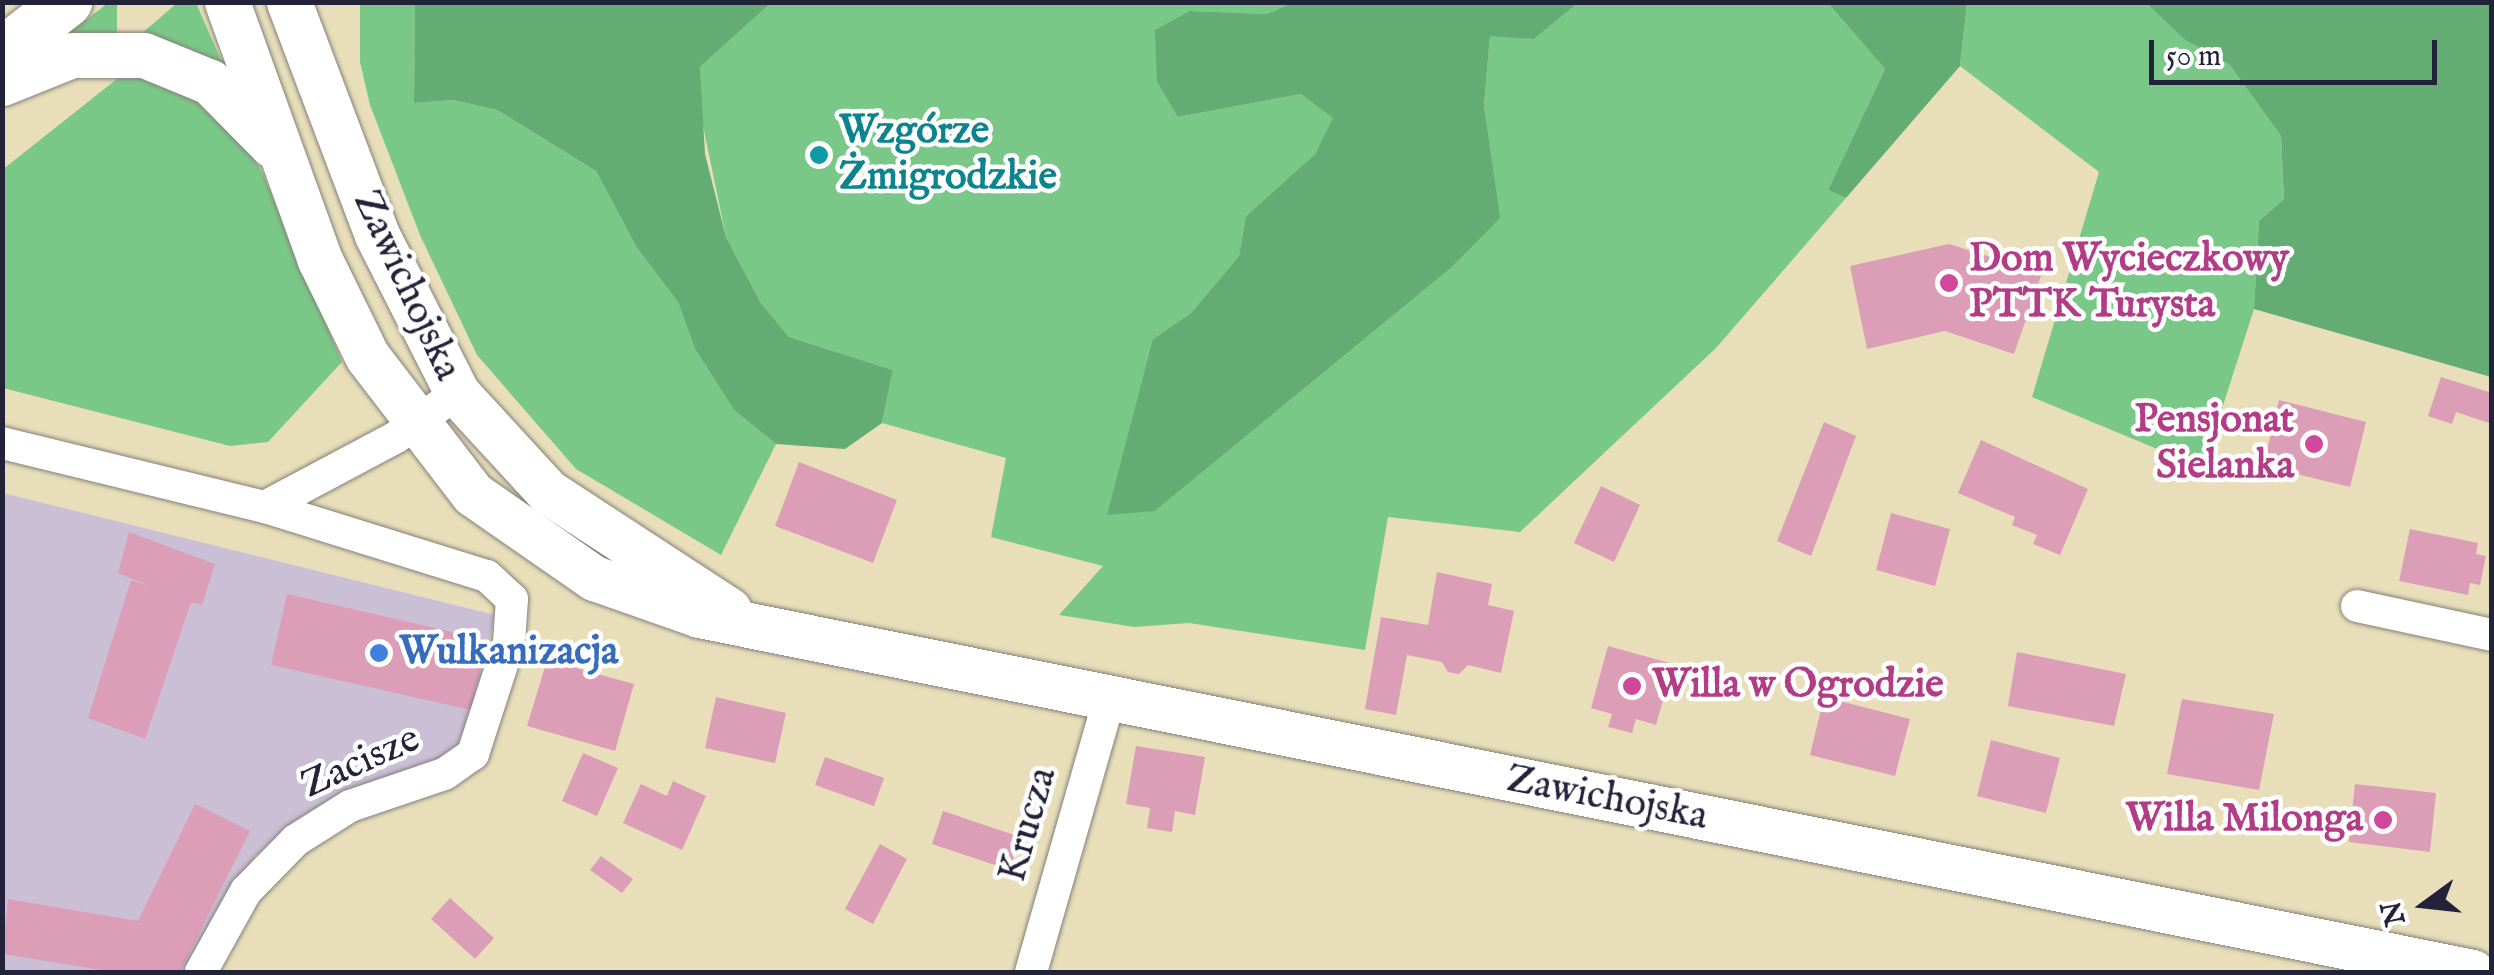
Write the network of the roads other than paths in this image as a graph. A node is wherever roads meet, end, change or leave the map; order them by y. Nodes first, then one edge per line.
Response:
1 (67, 2) edge
2 (227, 2) edge
3 (289, 2) edge
4 (325, 2) edge
5 (2, 52) edge
6 (2, 83) edge
7 (332, 116) junction
8 (288, 165) junction
9 (456, 393) junction
10 (414, 424) junction
11 (2, 444) edge
12 (265, 506) junction
13 (2357, 606) dead end
14 (743, 620) junction
15 (2492, 635) edge
16 (1109, 700) junction
17 (201, 972) edge
18 (1032, 972) edge
19 (2472, 972) edge

1 - 5 main road
2 - 8 street, Zawichojska
3 - 7 street, Zawichojska
4 - 7 street
6 - 8 street, Zawichojska
7 - 9 street, Zawichojska
8 - 10 street, Zawichojska
9 - 10 street
9 - 14 street, Zawichojska
10 - 12 street
10 - 14 street, Zawichojska
11 - 12 street
12 - 17 street, Zacisze
13 - 15 street
14 - 16 street, Zawichojska
16 - 18 street, Krucza
16 - 19 street, Zawichojska

